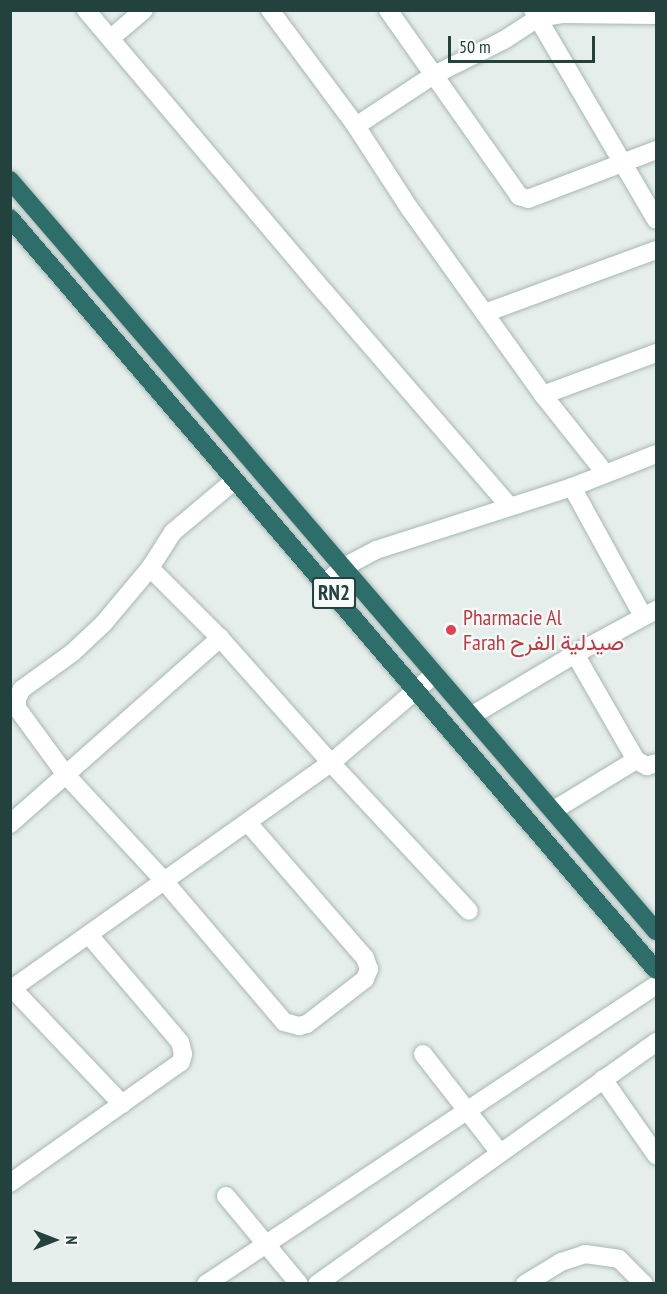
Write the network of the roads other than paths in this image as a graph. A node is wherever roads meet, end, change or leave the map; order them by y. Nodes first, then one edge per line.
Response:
1 (86, 10) edge
2 (144, 10) edge
3 (270, 10) edge
4 (388, 10) edge
5 (536, 14) edge
6 (657, 15) edge
7 (111, 38) junction
8 (432, 76) junction
9 (356, 126) junction
10 (657, 150) edge
11 (621, 164) junction
12 (10, 180) edge
13 (657, 220) edge
14 (12, 221) edge
15 (657, 249) edge
16 (485, 313) junction
17 (657, 353) edge
18 (543, 395) junction
19 (655, 460) edge
20 (605, 473) junction
21 (235, 480) junction
22 (572, 487) junction
23 (510, 507) junction
24 (344, 567) junction
25 (150, 568) junction
26 (325, 583) junction
27 (650, 613) edge
28 (219, 638) junction
29 (575, 654) junction
30 (435, 674) junction
31 (416, 690) junction
32 (471, 716) junction
33 (636, 760) junction
34 (331, 763) junction
35 (657, 763) edge
36 (66, 776) junction
37 (554, 810) junction
38 (248, 823) junction
39 (10, 824) edge
40 (165, 882) junction
41 (469, 911) dead end
42 (657, 931) edge
43 (89, 935) junction
44 (657, 970) edge
45 (657, 985) edge
46 (11, 988) edge
47 (657, 1042) edge
48 (423, 1054) dead end
49 (603, 1079) junction
50 (122, 1104) junction
51 (467, 1112) junction
52 (500, 1153) junction
53 (657, 1155) edge
54 (10, 1184) edge
55 (226, 1196) dead end
56 (266, 1243) junction
57 (206, 1284) edge
58 (299, 1284) edge
59 (316, 1284) edge
60 (525, 1284) edge
61 (644, 1284) edge

1 - 7 street
2 - 7 street
3 - 9 street
4 - 8 street
5 - 6 street
5 - 8 street
5 - 11 street
7 - 23 street
8 - 9 street
8 - 11 street
9 - 16 street
10 - 11 street
11 - 13 street
12 - 24 highway, RN2
14 - 21 highway, RN2
15 - 16 street
16 - 18 street
17 - 18 street
18 - 20 street
19 - 20 street
20 - 22 street
21 - 25 street
21 - 26 highway, RN2
22 - 23 street
22 - 27 street
23 - 24 street
24 - 26 street
24 - 30 highway, RN2
25 - 28 street
25 - 36 street
26 - 31 highway, RN2
27 - 29 street
28 - 34 street
28 - 36 street
29 - 32 street
29 - 33 street
30 - 31 street
30 - 32 highway, RN2
31 - 34 street
31 - 44 highway, RN2
32 - 37 highway, RN2
33 - 35 street
33 - 37 street
34 - 38 street
34 - 41 street
36 - 39 street
36 - 40 street
37 - 42 highway, RN2
38 - 40 street
38 - 40 street
40 - 43 street
43 - 46 street
43 - 50 street
45 - 51 street
46 - 50 street
47 - 49 street
48 - 51 street
49 - 52 street
49 - 53 street
50 - 54 street
51 - 52 street
51 - 56 street
52 - 59 street
55 - 56 street
56 - 57 street
56 - 58 street
60 - 61 street

